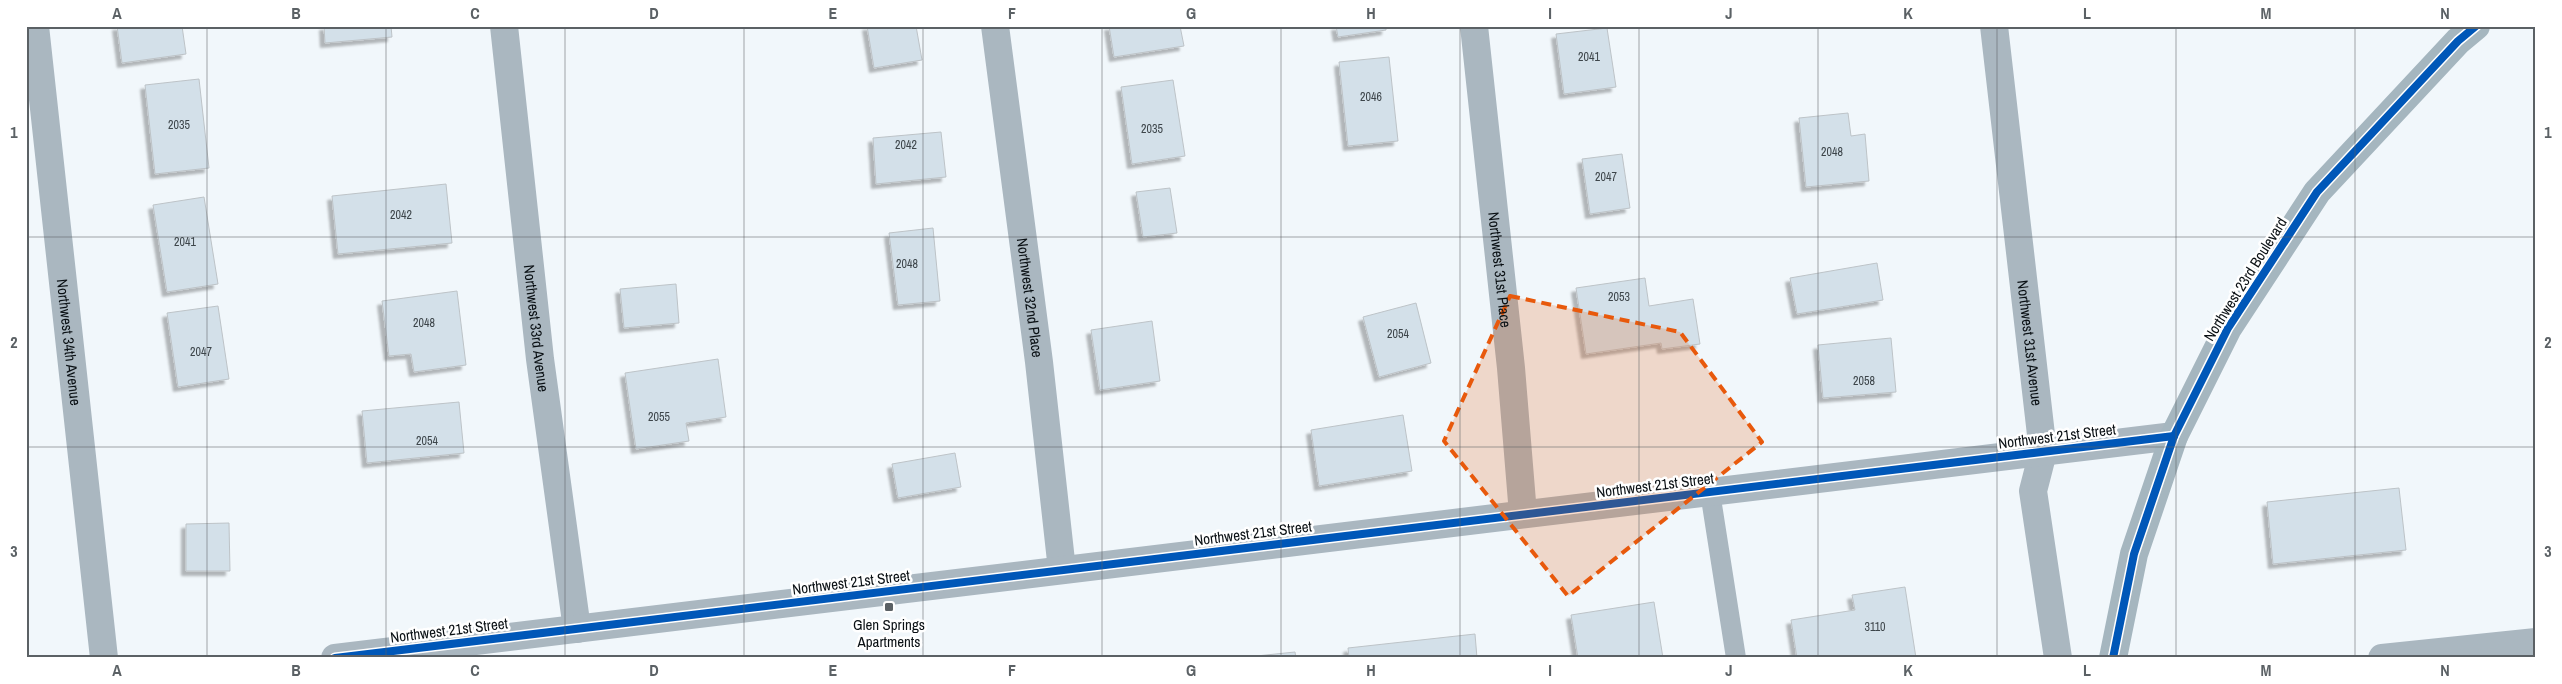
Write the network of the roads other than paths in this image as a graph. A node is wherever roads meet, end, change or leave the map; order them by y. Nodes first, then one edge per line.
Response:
1 (34, 26) edge
2 (504, 26) edge
3 (995, 26) edge
4 (1474, 26) edge
5 (1994, 26) edge
6 (2476, 26) edge
7 (2174, 436) junction
8 (2042, 452) junction
9 (1710, 492) junction
10 (1523, 514) junction
11 (1062, 570) junction
12 (577, 629) junction
13 (2536, 642) edge
14 (104, 658) edge
15 (335, 658) edge
16 (1736, 658) edge
17 (2058, 658) edge
18 (2113, 658) edge
19 (2382, 658) edge

1 - 14 street, Northwest 34th Avenue
2 - 12 street, Northwest 33rd Avenue
3 - 11 street, Northwest 32nd Place
4 - 10 street, Northwest 31st Place
5 - 8 street, Northwest 31st Avenue
6 - 7 street, Northwest 23rd Boulevard
7 - 8 street, Northwest 21st Street
7 - 18 street, Northwest 23rd Boulevard
8 - 9 street, Northwest 21st Street
8 - 17 street, Northwest 31st Avenue
9 - 10 street, Northwest 21st Street
9 - 16 lane
10 - 11 street, Northwest 21st Street
11 - 12 street, Northwest 21st Street
12 - 15 street, Northwest 21st Street
13 - 19 street

